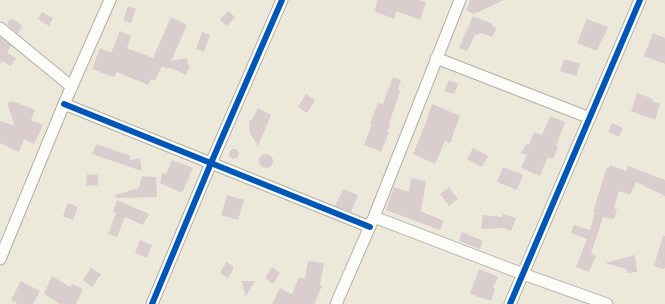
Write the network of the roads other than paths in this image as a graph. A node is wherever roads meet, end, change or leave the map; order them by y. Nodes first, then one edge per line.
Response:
1 (110, 0) edge
2 (282, 0) edge
3 (460, 0) edge
4 (640, 0) edge
5 (0, 28) edge
6 (436, 58) junction
7 (72, 87) junction
8 (64, 104) junction
9 (590, 118) junction
10 (212, 163) junction
11 (372, 222) junction
12 (0, 259) edge
13 (523, 274) junction
14 (152, 304) edge
15 (336, 304) edge
16 (510, 304) edge
17 (607, 304) edge

1 - 7 street
2 - 10 street
3 - 6 street
4 - 9 street
5 - 7 street
6 - 9 street
6 - 11 street
7 - 8 street
8 - 10 street
8 - 12 street
9 - 13 street
10 - 11 street
10 - 14 street
11 - 13 street
11 - 15 street
13 - 16 street
13 - 17 street

